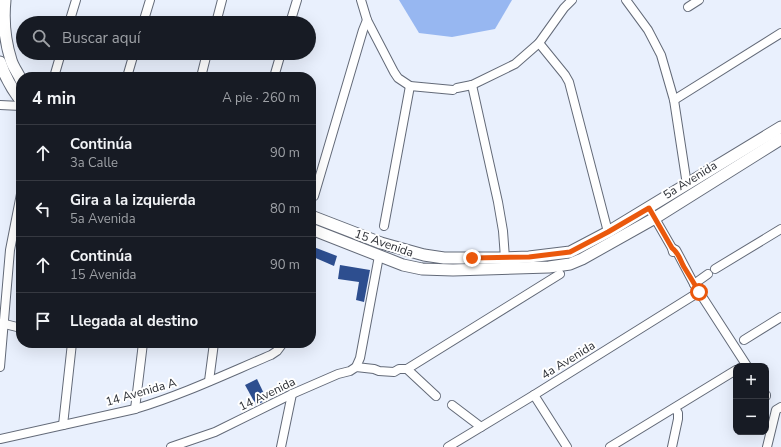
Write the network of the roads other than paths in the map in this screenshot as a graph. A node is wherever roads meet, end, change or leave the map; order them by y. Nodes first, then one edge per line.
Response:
1 (5, 0) edge
2 (76, 0) edge
3 (150, 0) edge
4 (222, 0) edge
5 (297, 0) edge
6 (361, 0) edge
7 (572, 0) edge
8 (626, 0) edge
9 (699, 0) edge
10 (688, 7) dead end
11 (71, 16) edge
12 (145, 16) edge
13 (218, 16) edge
14 (292, 16) edge
15 (367, 20) junction
16 (781, 33) edge
17 (539, 43) junction
18 (59, 60) edge
19 (132, 60) edge
20 (205, 60) edge
21 (279, 60) edge
22 (0, 62) edge
23 (17, 72) edge
24 (55, 72) edge
25 (128, 72) edge
26 (202, 72) edge
27 (275, 72) edge
28 (472, 85) junction
29 (410, 86) junction
30 (16, 93) edge
31 (674, 100) junction
32 (0, 105) edge
33 (16, 106) edge
34 (781, 127) edge
35 (781, 139) edge
36 (687, 185) junction
37 (316, 189) edge
38 (649, 208) junction
39 (316, 218) edge
40 (655, 218) junction
41 (16, 219) edge
42 (384, 226) dead end
43 (781, 229) edge
44 (316, 231) edge
45 (608, 232) junction
46 (570, 252) joint
47 (379, 256) junction
48 (505, 258) junction
49 (570, 264) joint
50 (560, 274) dead end
51 (694, 284) junction
52 (699, 292) junction
53 (781, 317) edge
54 (2, 323) edge
55 (16, 327) edge
56 (744, 340) dead end
57 (71, 348) edge
58 (142, 348) edge
59 (213, 348) edge
60 (280, 348) edge
61 (744, 363) edge
62 (0, 367) edge
63 (356, 368) junction
64 (403, 369) junction
65 (733, 372) edge
66 (210, 381) junction
67 (292, 394) junction
68 (436, 396) dead end
69 (534, 396) junction
70 (452, 405) dead end
71 (675, 408) junction
72 (778, 408) edge
73 (135, 409) junction
74 (63, 425) junction
75 (481, 427) junction
76 (0, 440) edge
77 (172, 447) edge
78 (281, 447) edge
79 (448, 447) edge
80 (567, 447) edge
81 (610, 447) edge
82 (672, 447) edge
83 (767, 447) edge

1 - 23 main road
2 - 11 street
3 - 12 street
4 - 13 street
5 - 14 street
6 - 15 street
7 - 17 street
8 - 31 street
9 - 10 street
15 - 29 street
15 - 37 street
16 - 31 street
17 - 28 street
17 - 45 street
18 - 24 street
19 - 25 street
20 - 26 street
21 - 27 street
22 - 30 main road
28 - 29 street
28 - 48 street
29 - 42 street
31 - 36 street
32 - 33 street
34 - 36 main road, 5a Avenida
35 - 40 main road, 5a Avenida
36 - 38 main road, 5a Avenida
38 - 40 street
38 - 45 main road, 5a Avenida
39 - 48 main road, 15 Avenida
40 - 49 main road, 5a Avenida
40 - 51 street
41 - 54 street
43 - 51 street
44 - 47 main road, 15 Avenida
45 - 46 main road, 5a Avenida
46 - 48 main road, 15 Avenida
47 - 49 main road, 15 Avenida
47 - 63 street
50 - 64 street
51 - 52 street
52 - 61 street
52 - 69 street, 4a Avenida
53 - 56 street
54 - 55 street
54 - 62 street
57 - 74 street
58 - 73 street
59 - 66 street
60 - 66 street, 14 Avenida A
63 - 64 street, 14 Avenida
63 - 67 street, 14 Avenida
64 - 68 street
65 - 71 street
66 - 73 street, 14 Avenida A
67 - 77 street, 14 Avenida
67 - 78 street
69 - 75 street, 4a Avenida
69 - 80 street
70 - 75 street
71 - 81 street
71 - 82 street
72 - 83 street
73 - 74 street, 14 Avenida A
74 - 76 street, 14 Avenida A
75 - 79 street, 4a Avenida

